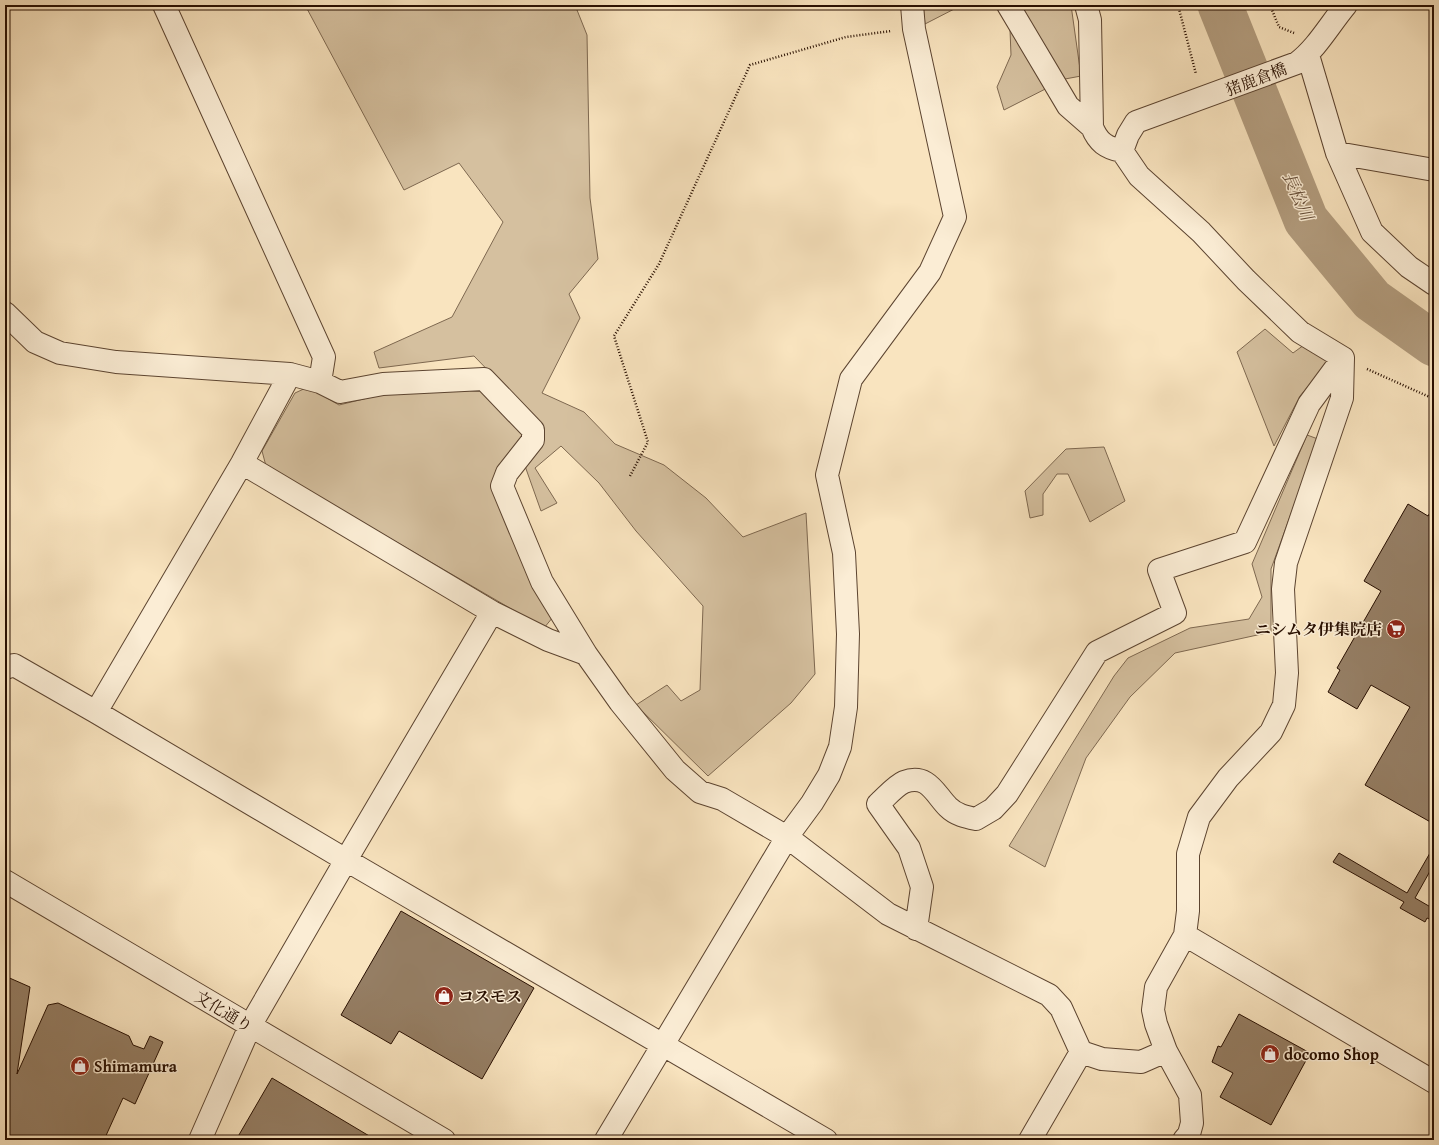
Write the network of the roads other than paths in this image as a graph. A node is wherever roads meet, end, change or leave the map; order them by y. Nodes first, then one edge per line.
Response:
1 (164, 5) edge
2 (912, 5) edge
3 (1008, 5) edge
4 (1086, 5) edge
5 (1346, 5) edge
6 (1307, 54) junction
7 (1092, 127) junction
8 (1122, 151) junction
9 (1337, 153) junction
10 (1434, 170) edge
11 (1434, 284) edge
12 (5, 313) edge
13 (1343, 358) junction
14 (290, 374) junction
15 (320, 382) junction
16 (242, 463) junction
17 (492, 612) junction
18 (586, 654) junction
19 (5, 668) edge
20 (96, 712) junction
21 (787, 837) junction
22 (346, 860) junction
23 (5, 881) edge
24 (916, 929) junction
25 (1184, 935) junction
26 (250, 1026) junction
27 (662, 1044) junction
28 (1166, 1051) junction
29 (1082, 1052) junction
30 (1434, 1082) edge
31 (200, 1140) edge
32 (444, 1140) edge
33 (606, 1140) edge
34 (826, 1140) edge
35 (1030, 1140) edge
36 (1184, 1140) edge

1 - 15 street
2 - 21 street
3 - 7 street
4 - 7 street
5 - 6 street
6 - 8 street, 猪鹿倉橋
6 - 9 street
7 - 8 street
8 - 13 street
9 - 10 street
9 - 11 street
12 - 14 street
13 - 24 street
13 - 25 street
14 - 15 street
14 - 16 street
15 - 18 street
16 - 17 street
16 - 20 street
17 - 18 street
17 - 22 street
18 - 21 street
19 - 20 street
20 - 22 street
21 - 24 street
21 - 27 street
22 - 26 street
22 - 27 street
23 - 26 street, 文化通り
24 - 29 street
25 - 28 street
25 - 30 street
26 - 31 street
26 - 32 street, 文化通り
27 - 33 street
27 - 34 street
28 - 29 street
28 - 36 street
29 - 35 street

